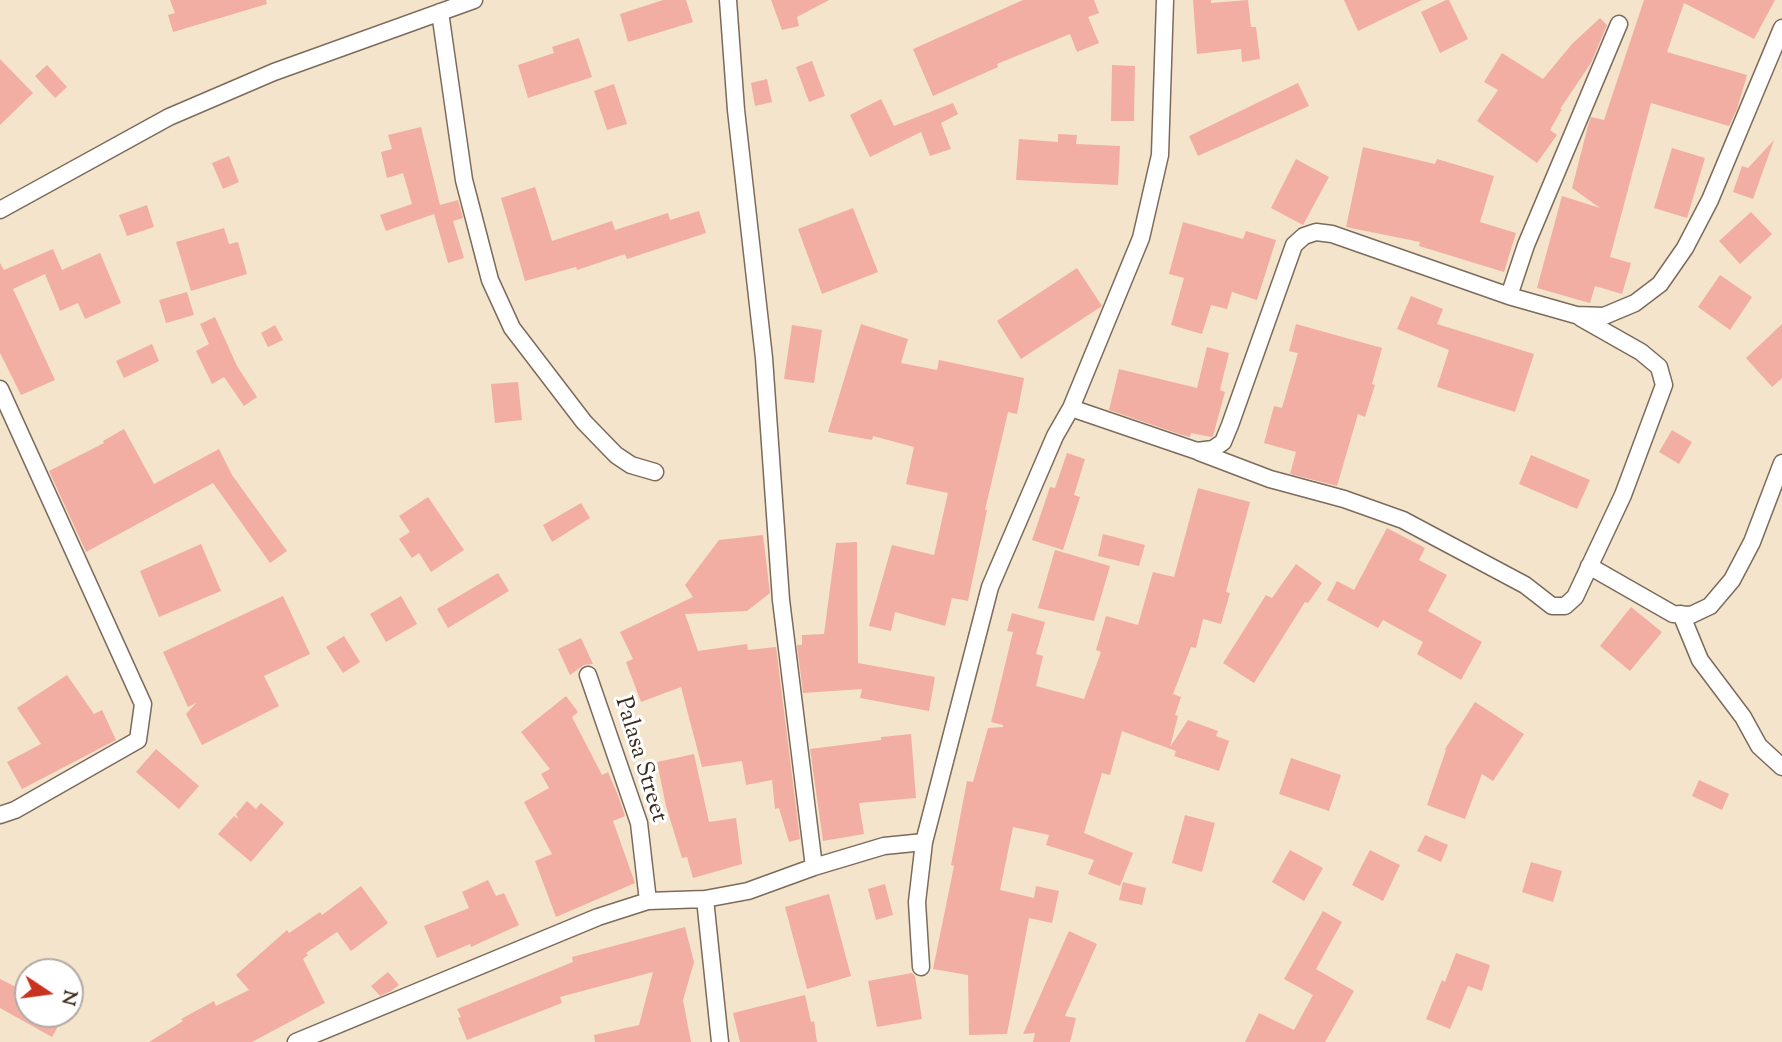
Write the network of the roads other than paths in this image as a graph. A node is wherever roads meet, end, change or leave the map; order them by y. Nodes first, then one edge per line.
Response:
1 (474, 0) edge
2 (728, 0) edge
3 (1165, 0) edge
4 (440, 12) junction
5 (1619, 24) dead end
6 (1782, 28) edge
7 (0, 210) edge
8 (1510, 296) junction
9 (1576, 315) junction
10 (0, 389) edge
11 (1070, 408) junction
12 (1197, 452) junction
13 (1782, 463) edge
14 (655, 472) dead end
15 (1589, 566) junction
16 (1681, 614) junction
17 (588, 675) dead end
18 (1782, 767) edge
19 (0, 815) edge
20 (924, 842) junction
21 (814, 867) junction
22 (705, 899) junction
23 (648, 901) junction
24 (921, 967) dead end
25 (296, 1042) edge
26 (720, 1042) edge

1 - 4 street
2 - 21 street
3 - 11 street
4 - 7 street
4 - 14 street
5 - 8 street
6 - 9 street
8 - 9 street
8 - 12 street
9 - 15 street
10 - 19 street
11 - 12 street
11 - 20 street
12 - 15 street
13 - 16 street
15 - 16 street
16 - 18 street
17 - 23 street, Palasa Street
20 - 21 street
20 - 24 street
21 - 22 street
22 - 23 street
22 - 26 street
23 - 25 street

